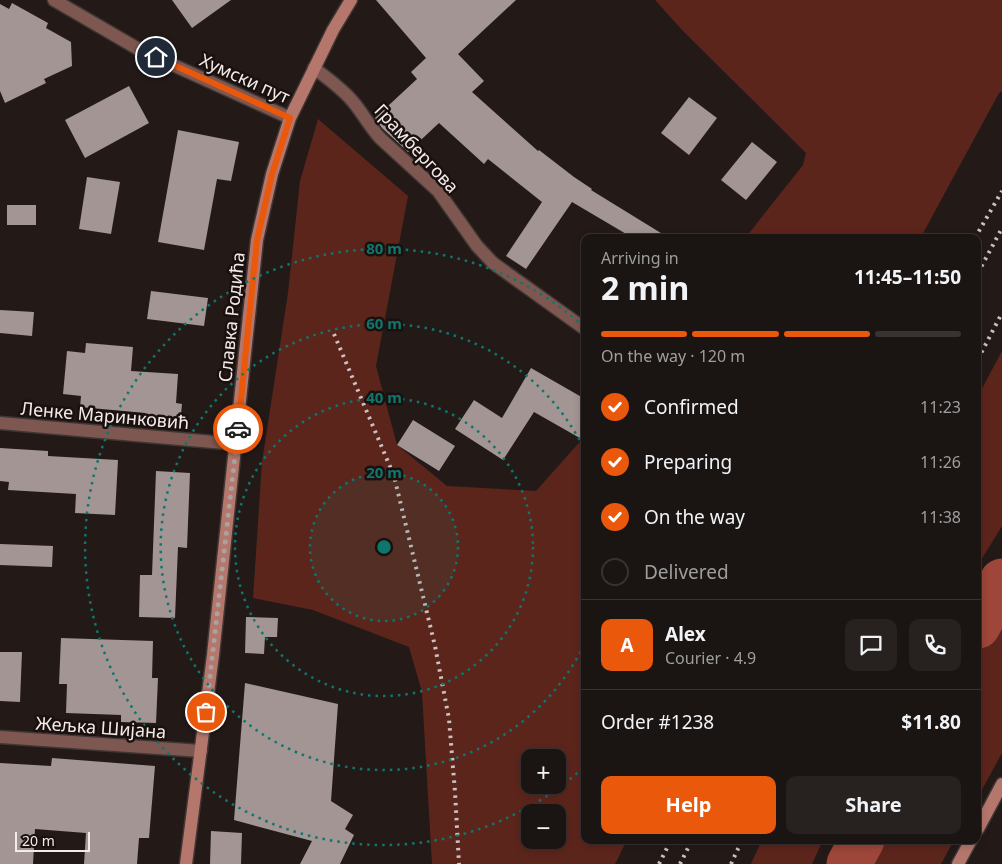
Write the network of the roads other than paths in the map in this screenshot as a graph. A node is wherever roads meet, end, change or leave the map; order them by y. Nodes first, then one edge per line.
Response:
1 (54, 0) edge
2 (351, 0) edge
3 (314, 68) junction
4 (290, 118) junction
5 (581, 326) edge
6 (0, 423) edge
7 (236, 444) junction
8 (0, 737) edge
9 (200, 751) junction
10 (1002, 784) edge
11 (981, 822) edge
12 (969, 844) edge
13 (186, 864) edge
14 (958, 864) edge

1 - 4 street, Хумски пут
2 - 3 street, Славка Родића
3 - 4 street, Славка Родића
3 - 5 street, Грамбергова
4 - 7 street, Славка Родића
6 - 7 street, Ленке Маринковић
7 - 9 street, Славка Родића
8 - 9 street, Жељка Шијана
9 - 13 street, Славка Родића
10 - 11 street
12 - 14 street

